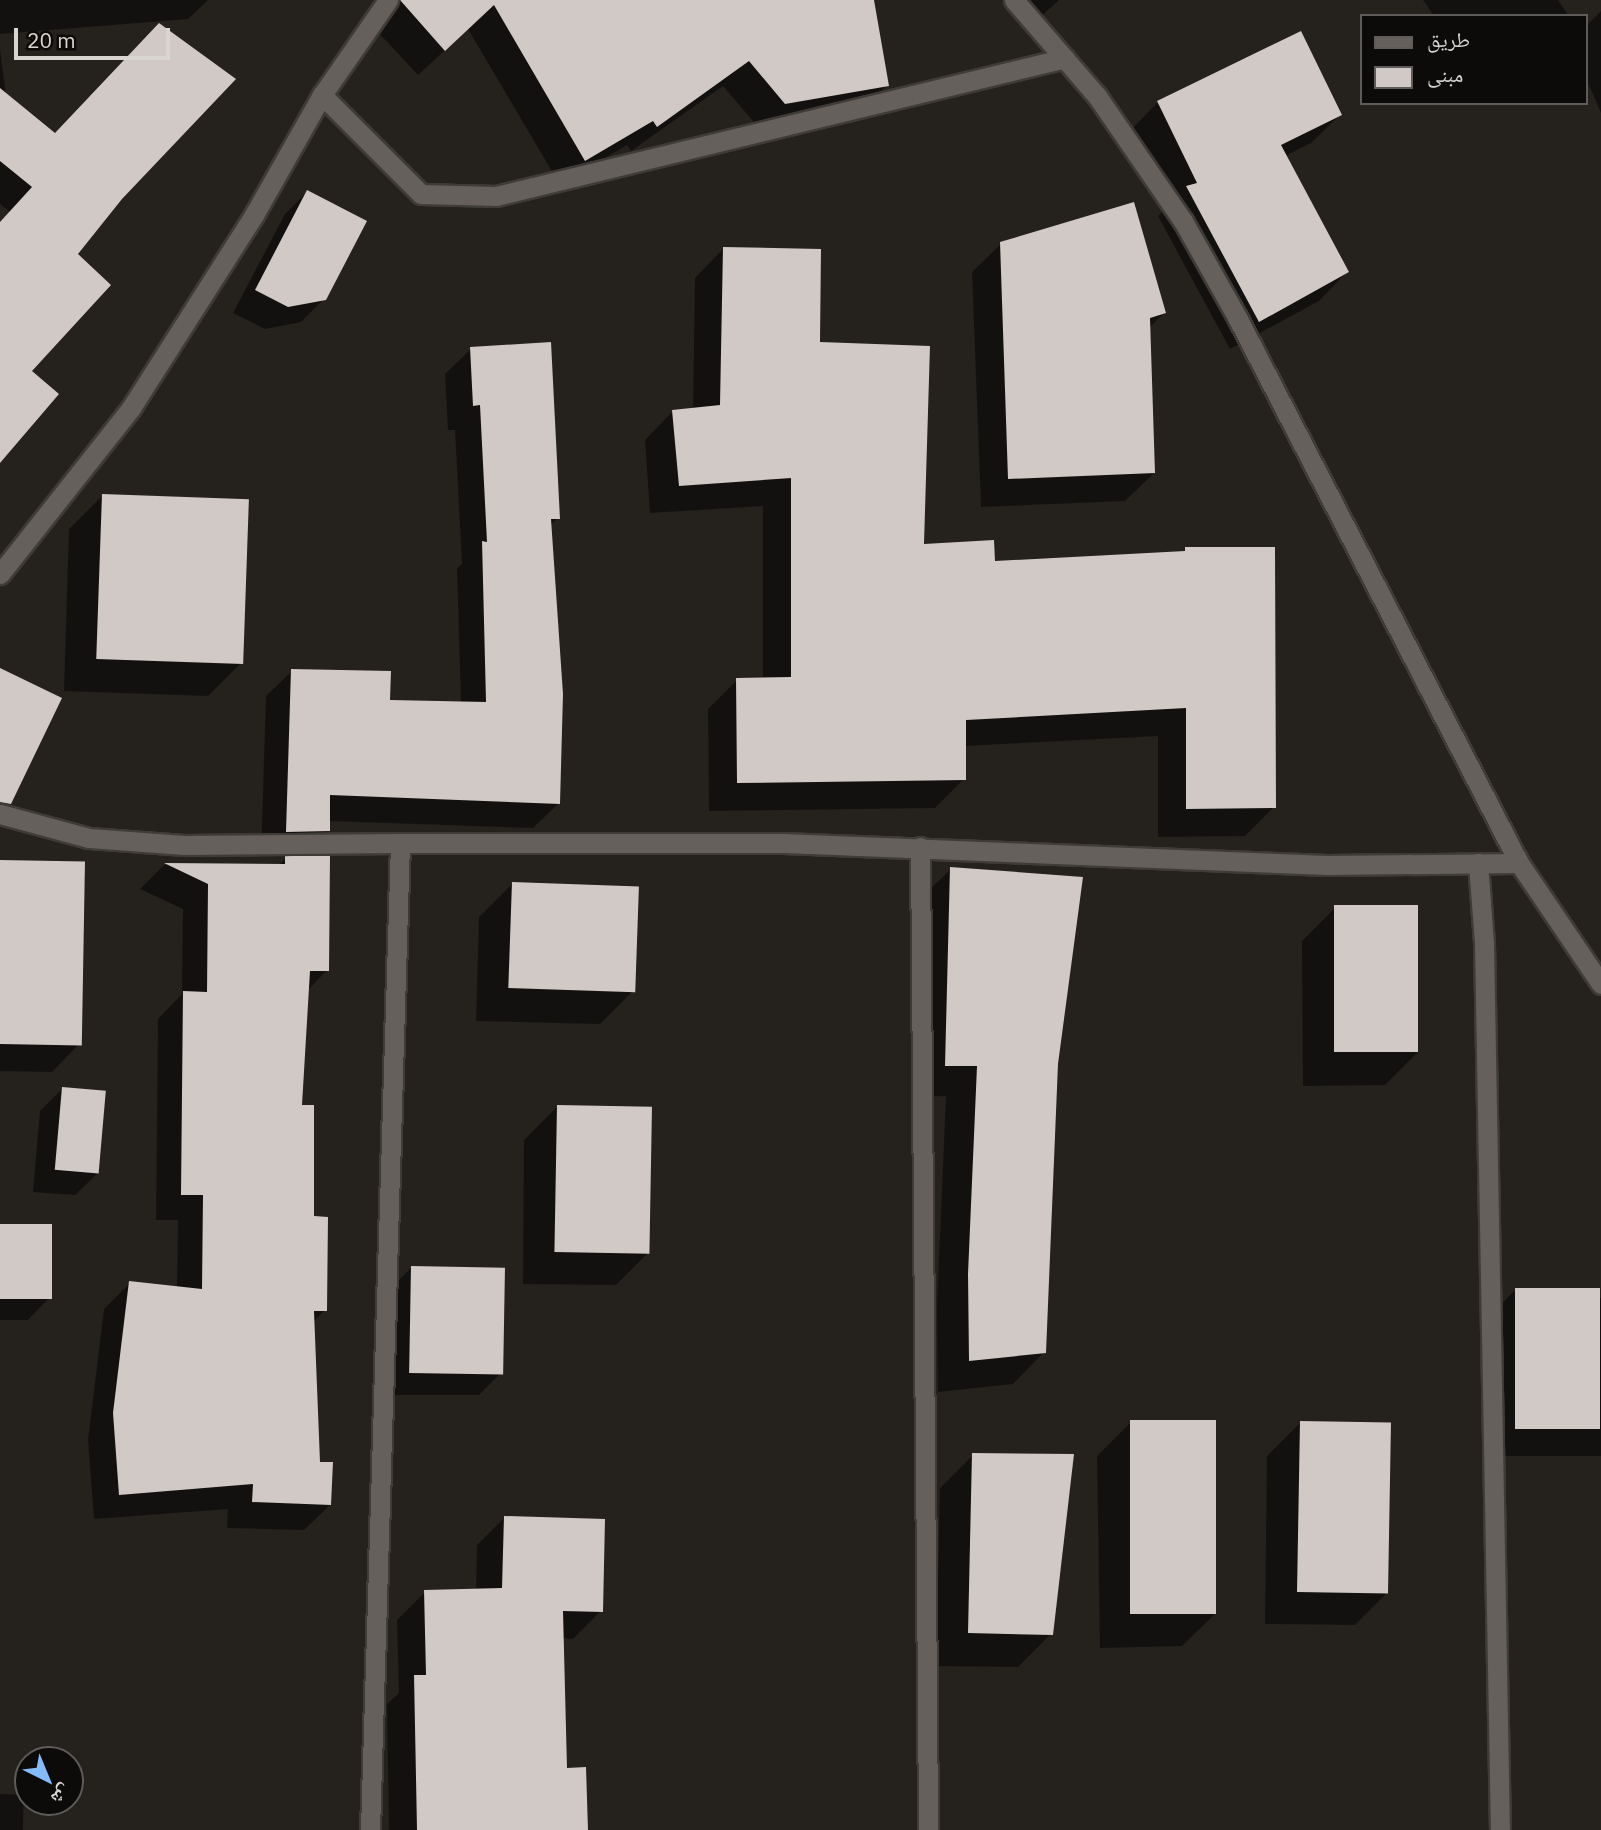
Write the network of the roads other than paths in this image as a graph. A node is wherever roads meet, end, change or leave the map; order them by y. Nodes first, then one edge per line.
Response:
1 (388, 0) edge
2 (1014, 0) edge
3 (1065, 58) junction
4 (322, 95) junction
5 (0, 574) edge
6 (0, 814) edge
7 (400, 843) junction
8 (920, 847) junction
9 (1478, 863) junction
10 (1518, 863) junction
11 (1601, 984) edge
12 (370, 1830) edge
13 (928, 1830) edge
14 (1500, 1830) edge

1 - 4 street
2 - 3 street
3 - 4 street
3 - 10 street
4 - 5 street
6 - 7 street
7 - 8 street
7 - 12 street
8 - 9 street
8 - 13 street
9 - 10 street
9 - 14 street
10 - 11 street

